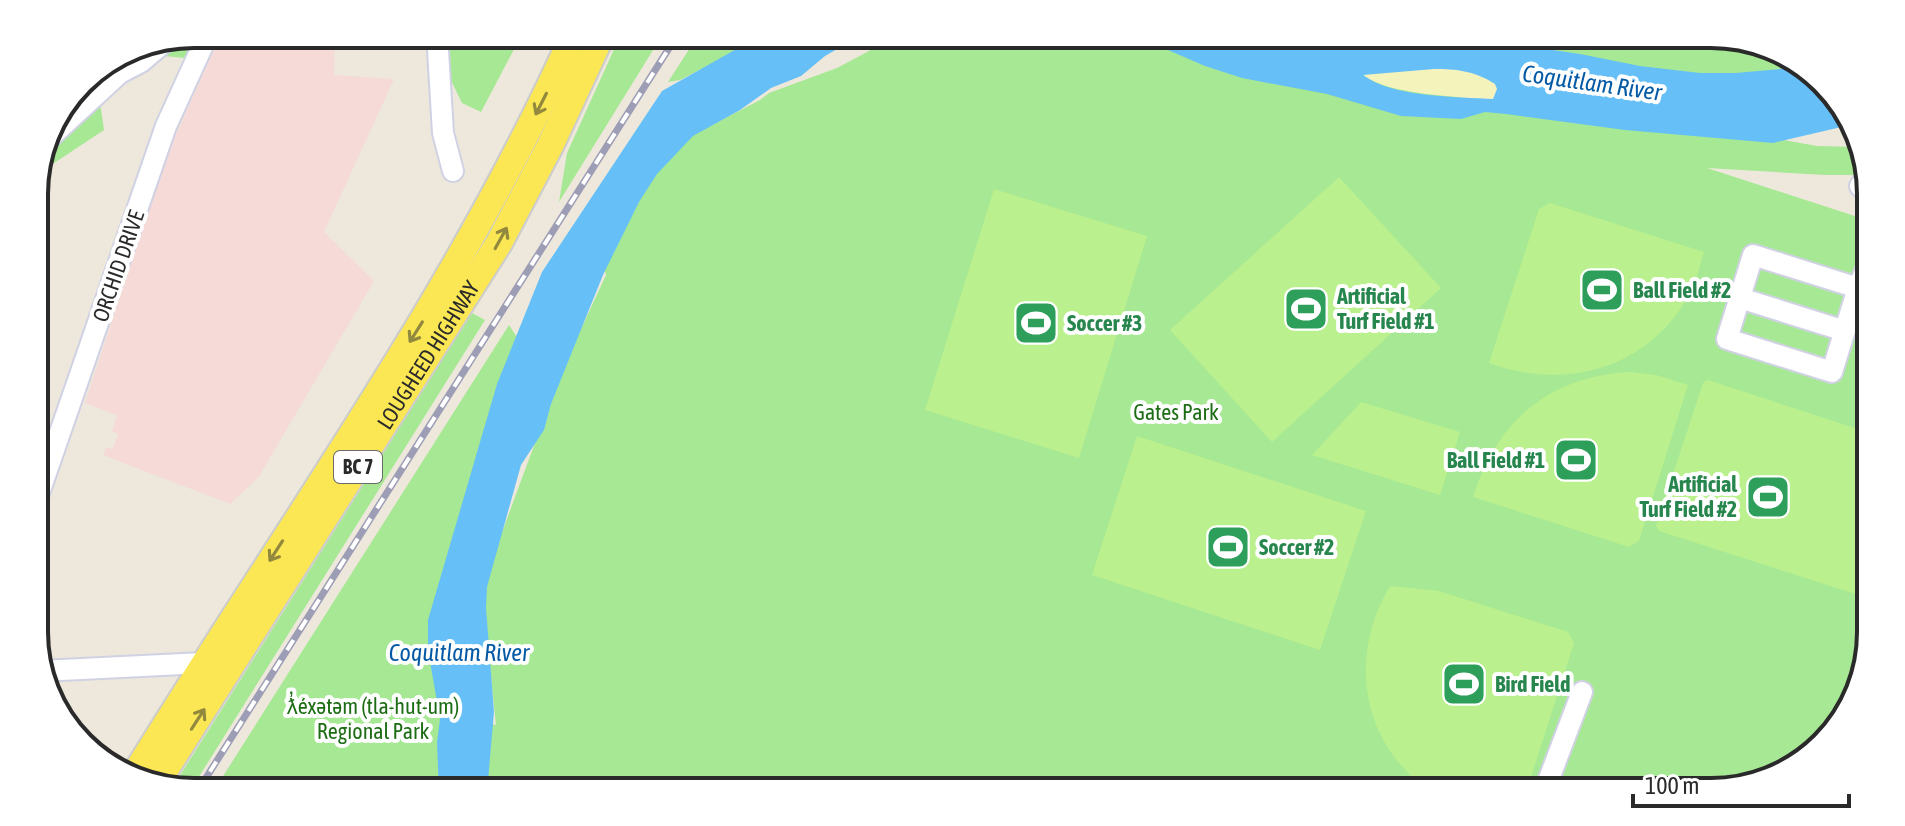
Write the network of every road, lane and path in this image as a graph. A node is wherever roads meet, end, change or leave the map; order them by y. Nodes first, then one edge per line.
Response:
1 (202, 48) edge
2 (439, 48) edge
3 (567, 48) edge
4 (596, 48) edge
5 (149, 56) edge
6 (120, 73) junction
7 (111, 75) edge
8 (68, 120) edge
9 (453, 171) dead end
10 (1857, 288) edge
11 (1857, 291) edge
12 (1740, 298) junction
13 (1845, 331) junction
14 (48, 467) edge
15 (203, 663) junction
16 (53, 670) edge
17 (1582, 692) dead end
18 (139, 767) edge
19 (162, 774) edge
20 (1549, 778) edge

1 - 14 street, ORCHID DRIVE
2 - 9 street
3 -> 15 main road, LOUGHEED HIGHWAY / BC 7
19 -> 4 main road, LOUGHEED HIGHWAY / BC 7
5 - 6 street
6 - 7 street
6 - 8 street
10 - 12 street
11 - 13 street
12 - 13 street
12 - 13 street
15 - 16 street
15 - 18 main road, LOUGHEED HIGHWAY / BC 7
17 - 20 street

